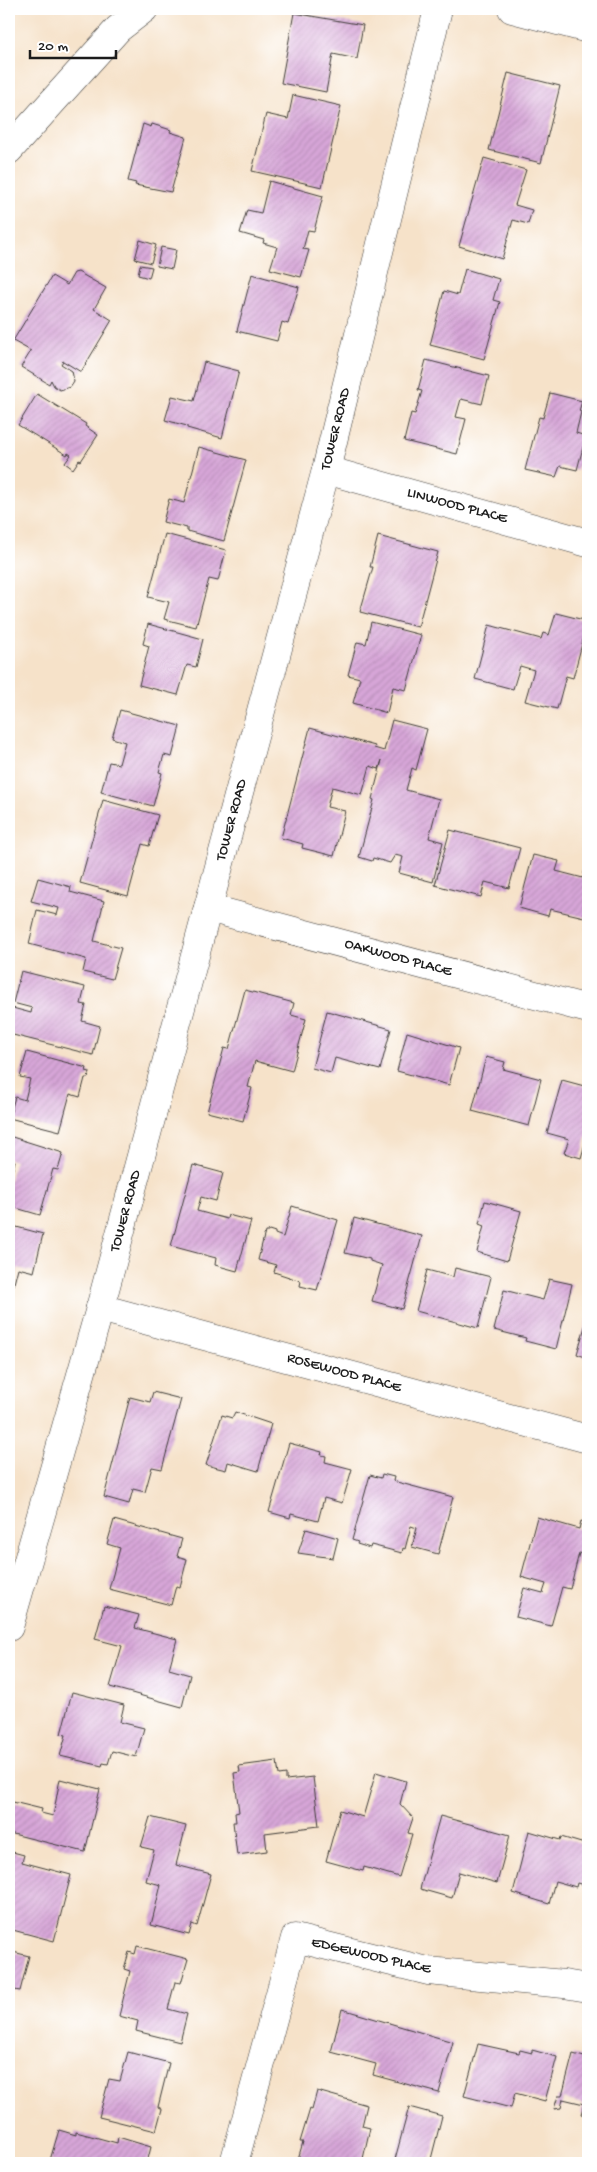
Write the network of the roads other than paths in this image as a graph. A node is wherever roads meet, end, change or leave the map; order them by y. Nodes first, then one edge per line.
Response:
1 (144, 9) edge
2 (438, 9) edge
3 (512, 9) edge
4 (588, 29) edge
5 (9, 150) edge
6 (326, 470) junction
7 (588, 543) edge
8 (208, 908) junction
9 (588, 1009) edge
10 (100, 1308) junction
11 (588, 1439) edge
12 (9, 1626) edge
13 (588, 1988) edge
14 (234, 2163) edge

1 - 5 street
2 - 6 street, TOWER ROAD
3 - 4 street
6 - 7 street, LINWOOD PLACE
6 - 8 street, TOWER ROAD
8 - 9 street, OAKWOOD PLACE
8 - 10 street, TOWER ROAD
10 - 11 street, ROSEWOOD PLACE
10 - 12 street, TOWER ROAD
13 - 14 street, EDGEWOOD PLACE

